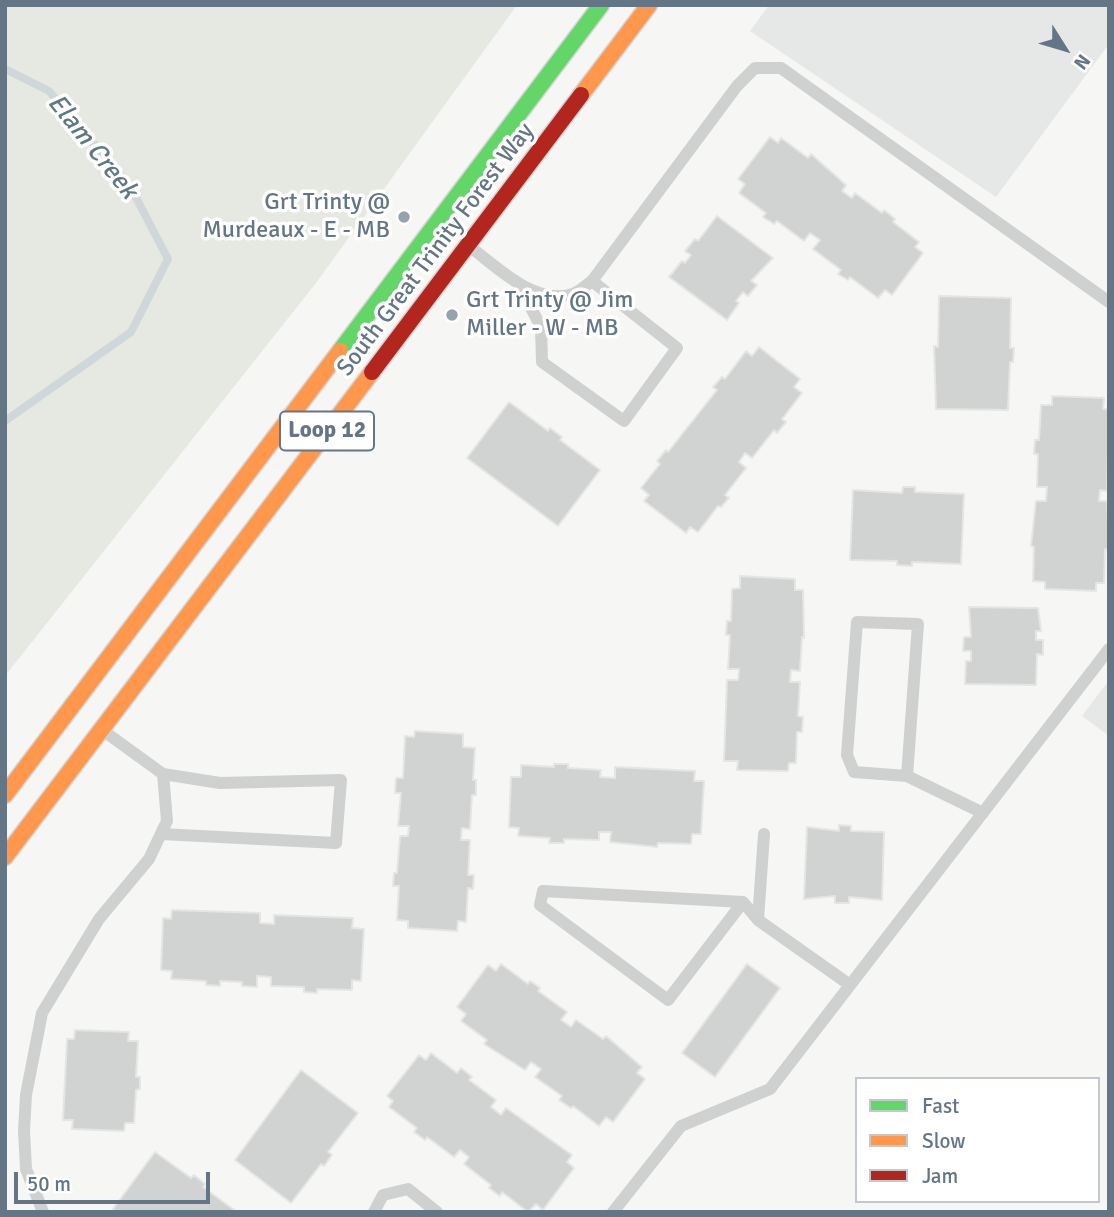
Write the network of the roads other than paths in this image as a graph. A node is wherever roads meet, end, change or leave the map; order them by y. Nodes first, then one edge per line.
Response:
1 (601, 5) edge
2 (649, 5) edge
3 (467, 245) junction
4 (592, 281) junction
5 (518, 283) junction
6 (1109, 302) edge
7 (1109, 649) edge
8 (101, 730) junction
9 (163, 774) junction
10 (907, 776) junction
11 (5, 794) edge
12 (983, 813) junction
13 (161, 834) junction
14 (764, 834) dead end
15 (5, 857) edge
16 (743, 902) junction
17 (758, 920) junction
18 (850, 985) junction
19 (43, 1212) edge
20 (374, 1212) edge
21 (437, 1212) edge
22 (613, 1212) edge

1 - 11 main road, South Great Trinity Forest Way / Loop 12
2 - 3 main road, South Great Trinity Forest Way / Loop 12
3 - 5 lane
3 - 8 main road, South Great Trinity Forest Way / Loop 12
4 - 5 lane
4 - 5 lane
4 - 6 lane
7 - 12 lane
8 - 9 lane
8 - 15 main road, South Great Trinity Forest Way / Loop 12
9 - 13 lane
9 - 13 lane
10 - 10 lane
10 - 12 lane
12 - 18 lane
13 - 19 lane
14 - 17 lane
16 - 16 lane
16 - 17 lane
17 - 18 lane
18 - 22 lane
20 - 21 lane

